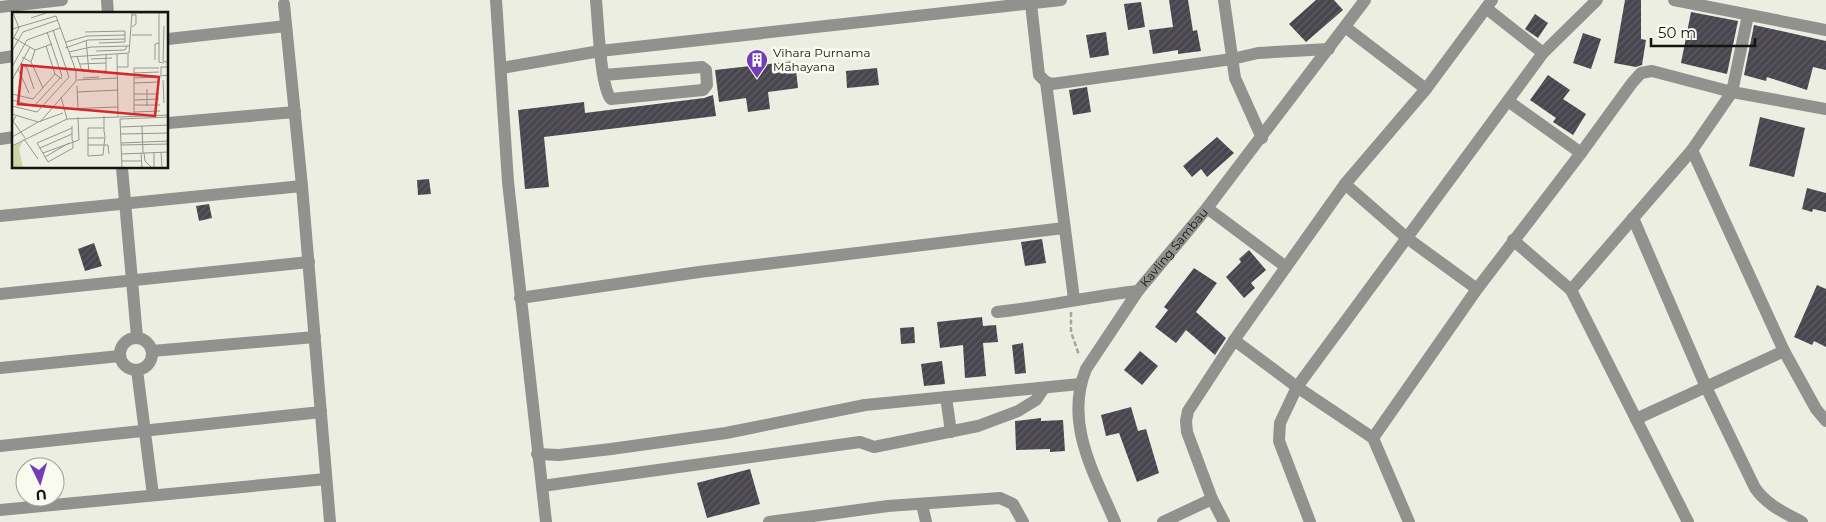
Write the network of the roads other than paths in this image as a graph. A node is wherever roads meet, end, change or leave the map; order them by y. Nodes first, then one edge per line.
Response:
1 (62, 0) edge
2 (496, 0) edge
3 (596, 0) edge
4 (1061, 0) edge
5 (1224, 0) edge
6 (1365, 0) edge
7 (1597, 0) edge
8 (1674, 0) edge
9 (284, 4) dead end
10 (1031, 4) junction
11 (1489, 4) edge
12 (0, 7) edge
13 (1748, 15) junction
14 (286, 26) junction
15 (1346, 27) junction
16 (1826, 30) edge
17 (169, 39) edge
18 (1329, 49) junction
19 (600, 51) junction
20 (1543, 53) junction
21 (1232, 59) junction
22 (502, 68) junction
23 (604, 75) junction
24 (1046, 82) junction
25 (1426, 89) junction
26 (1732, 92) junction
27 (1508, 101) junction
28 (1826, 108) edge
29 (295, 112) junction
30 (169, 123) edge
31 (1262, 138) junction
32 (1692, 150) junction
33 (1581, 154) junction
34 (122, 169) edge
35 (1345, 184) junction
36 (302, 186) junction
37 (125, 204) junction
38 (1207, 208) junction
39 (0, 216) edge
40 (1633, 218) junction
41 (1064, 228) junction
42 (1408, 238) junction
43 (1513, 240) junction
44 (309, 262) junction
45 (1286, 266) junction
46 (132, 280) junction
47 (1477, 288) junction
48 (1571, 290) junction
49 (1138, 291) junction
50 (0, 294) edge
51 (520, 298) junction
52 (1074, 299) junction
53 (997, 312) dead end
54 (137, 337) junction
55 (315, 337) junction
56 (1234, 340) junction
57 (1784, 351) junction
58 (152, 352) junction
59 (120, 356) junction
60 (0, 368) edge
61 (137, 370) junction
62 (1080, 384) junction
63 (1297, 386) junction
64 (1706, 387) junction
65 (1044, 388) junction
66 (946, 397) junction
67 (321, 412) junction
68 (1636, 419) junction
69 (1826, 421) edge
70 (144, 431) junction
71 (951, 432) junction
72 (1373, 438) junction
73 (0, 446) edge
74 (537, 454) junction
75 (326, 478) junction
76 (542, 486) junction
77 (153, 495) junction
78 (1212, 499) junction
79 (922, 504) junction
80 (0, 510) edge
81 (1308, 521) edge
82 (330, 522) edge
83 (546, 522) edge
84 (769, 522) edge
85 (926, 522) edge
86 (1023, 522) edge
87 (1116, 522) edge
88 (1163, 522) edge
89 (1224, 522) edge
90 (1409, 522) edge
91 (1688, 522) edge
92 (1802, 522) edge

1 - 12 street
2 - 22 street
3 - 19 street
4 - 10 street
5 - 21 street
6 - 15 street, Kavling Sambau
7 - 20 street
8 - 13 street
9 - 14 street
10 - 19 street
10 - 24 street
11 - 20 street
11 - 25 street
13 - 16 street
13 - 26 street
14 - 17 street
14 - 29 street
15 - 18 street, Kavling Sambau
15 - 25 street
18 - 21 street
18 - 31 street, Kavling Sambau
19 - 22 street
19 - 23 street
20 - 27 street
21 - 24 street
21 - 31 street
22 - 51 street
23 - 23 street
24 - 41 street
25 - 35 street
26 - 28 street
26 - 32 street
26 - 33 street
27 - 33 street
27 - 42 street
29 - 30 street
29 - 36 street
31 - 38 street, Kavling Sambau
32 - 40 street
32 - 57 street
33 - 43 street
34 - 37 street
35 - 42 street
35 - 45 street
36 - 37 street
36 - 44 street
37 - 39 street
37 - 46 street
38 - 45 street
38 - 49 street, Kavling Sambau
40 - 48 street
40 - 64 street
41 - 51 street
41 - 52 street
42 - 47 street
42 - 63 street
43 - 47 street
43 - 48 street
44 - 46 street
44 - 55 street
45 - 56 street
46 - 50 street
46 - 54 street
47 - 72 street
48 - 68 street
49 - 52 street
49 - 62 street, Kavling Sambau
51 - 74 street
52 - 53 street
54 - 58 street
54 - 59 street
55 - 58 street
55 - 67 street
56 - 63 street
56 - 78 street
57 - 64 street
57 - 69 street
58 - 61 street
59 - 60 street
59 - 61 street
61 - 70 street
62 - 65 street
62 - 87 street, Kavling Sambau
63 - 72 street
63 - 81 street
64 - 68 street
64 - 92 street
65 - 66 street
65 - 71 street
66 - 71 street
66 - 74 street
67 - 70 street
67 - 75 street
68 - 91 street
70 - 73 street
70 - 77 street
71 - 76 street
72 - 90 street
74 - 76 street
75 - 77 street
75 - 82 street
76 - 83 street
77 - 80 street
78 - 88 street
78 - 89 street
79 - 84 street
79 - 85 street
79 - 86 street

